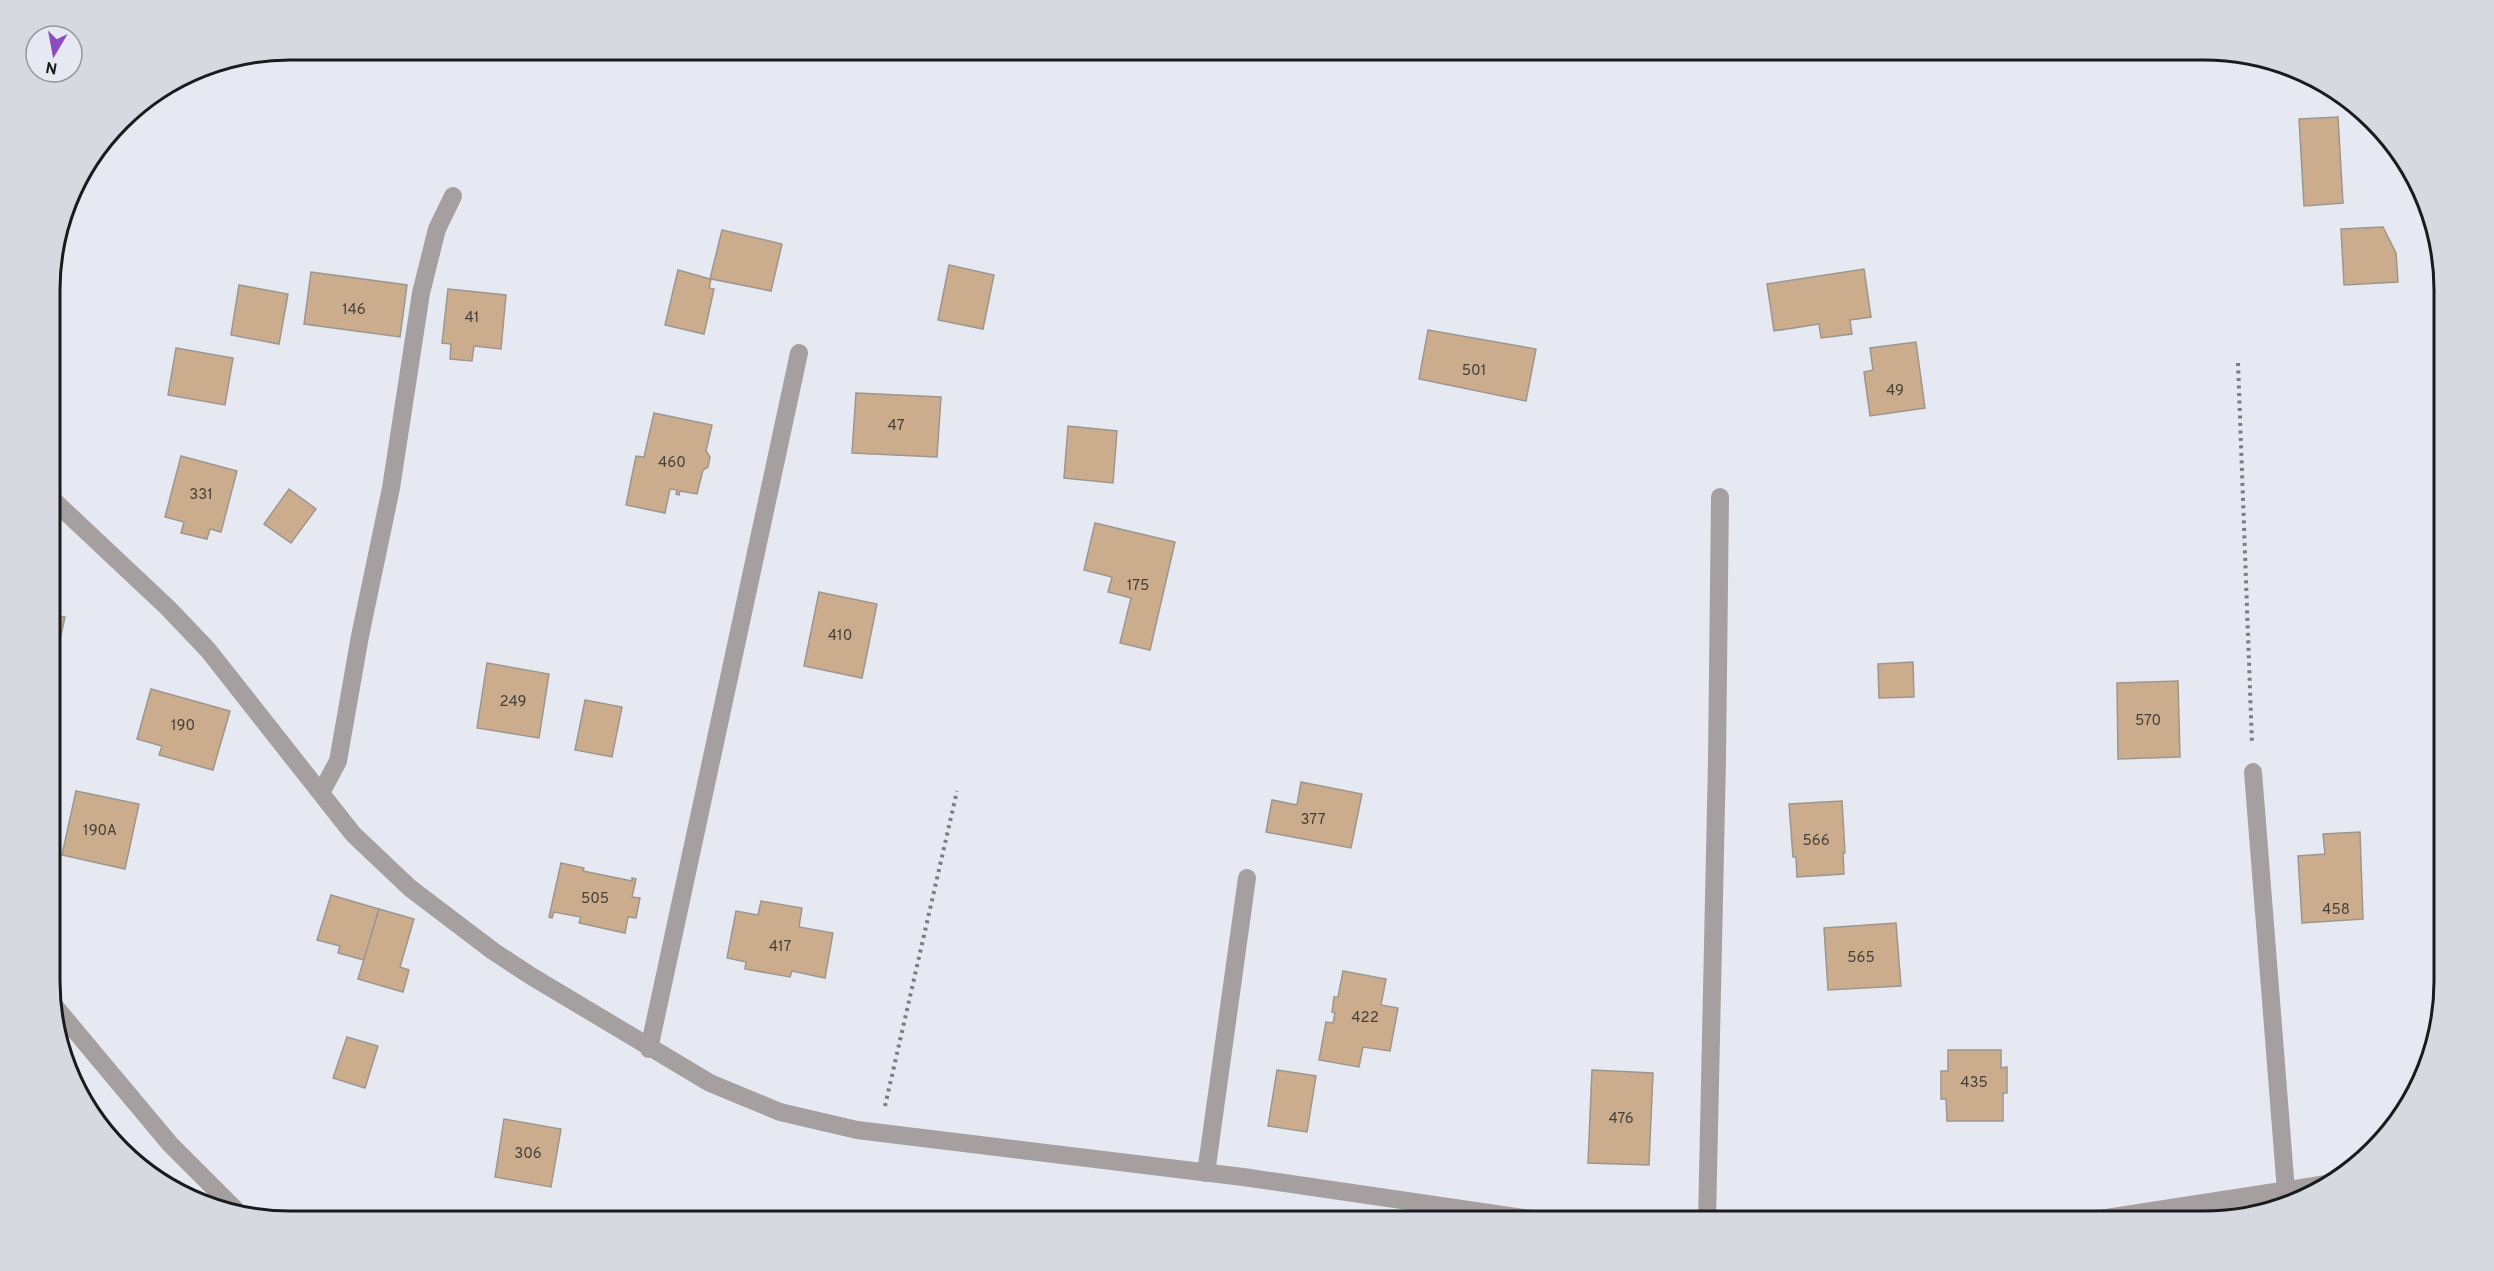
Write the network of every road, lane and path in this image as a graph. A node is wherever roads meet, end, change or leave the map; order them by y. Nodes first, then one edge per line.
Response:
1 (453, 196) dead end
2 (799, 353) dead end
3 (2238, 363) dead end
4 (1720, 497) dead end
5 (60, 506) edge
6 (2253, 772) joint
7 (957, 791) dead end
8 (321, 793) junction
9 (1247, 878) dead end
10 (63, 1017) edge
11 (649, 1049) junction
12 (878, 1133) junction
13 (1206, 1173) junction
14 (2304, 1188) edge
15 (2286, 1191) junction
16 (228, 1202) edge
17 (1476, 1211) edge
18 (1707, 1211) edge
19 (2153, 1211) edge

1 - 8 street
2 - 11 street
3 - 6 path
4 - 18 street
5 - 8 street
6 - 15 street
7 - 12 path
8 - 11 street
9 - 13 street
10 - 16 street
11 - 12 street
12 - 13 street
13 - 17 street
14 - 15 street
15 - 19 street

